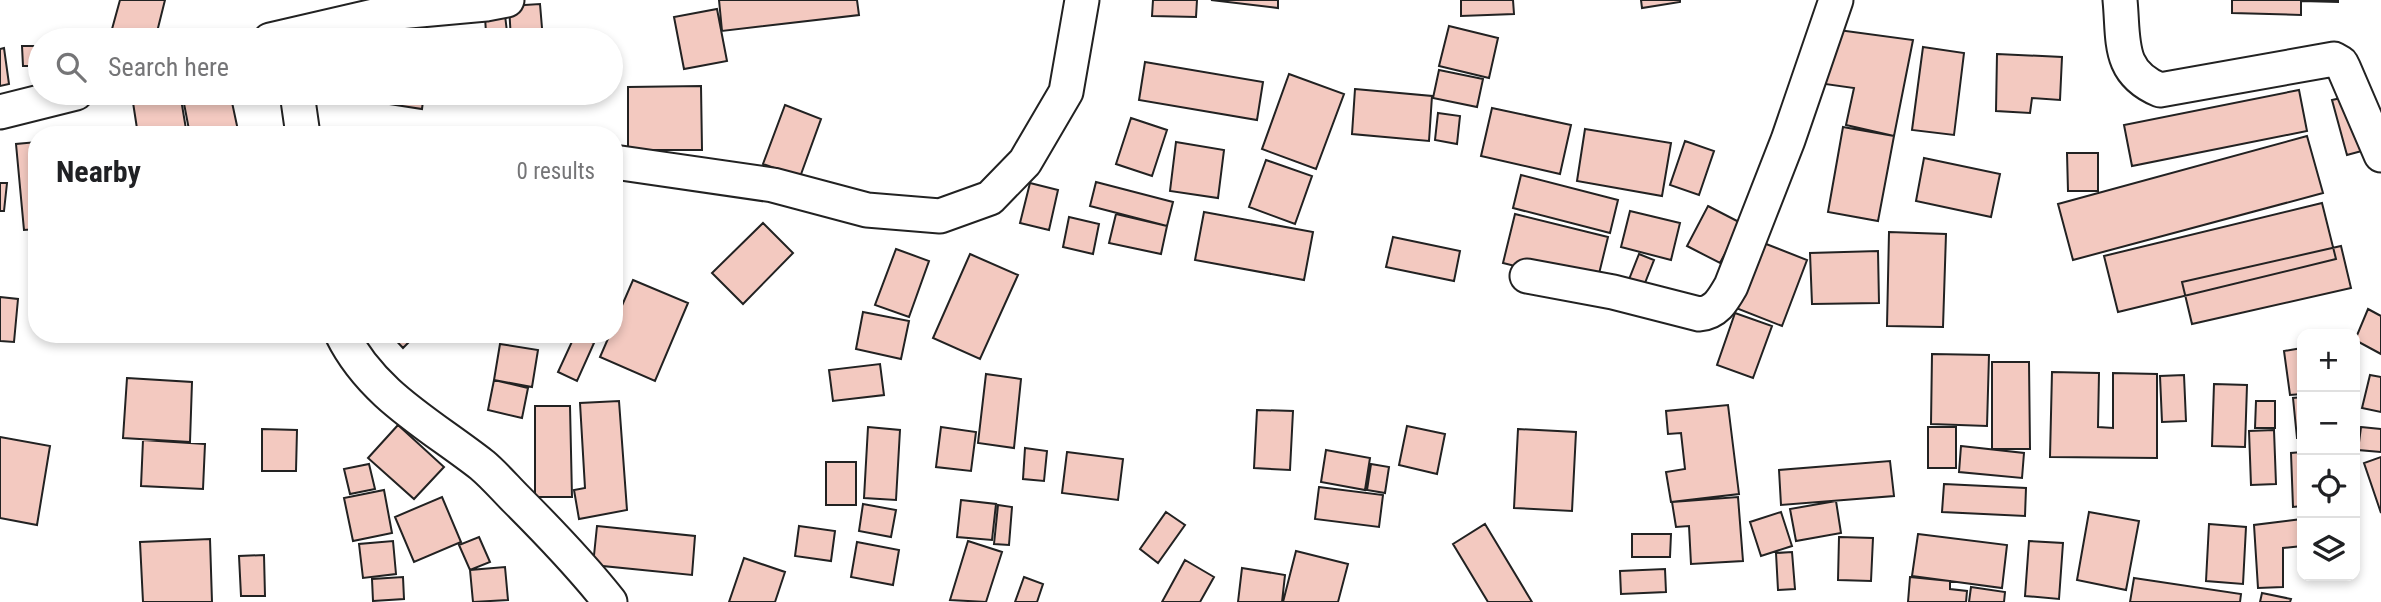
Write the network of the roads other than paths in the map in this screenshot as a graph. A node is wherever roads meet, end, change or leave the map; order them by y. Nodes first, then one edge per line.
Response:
1 (507, 0) edge
2 (1082, 0) edge
3 (1836, 0) edge
4 (2120, 0) edge
5 (360, 9) edge
6 (311, 28) edge
7 (28, 105) edge
8 (299, 105) edge
9 (0, 112) edge
10 (302, 126) edge
11 (2381, 155) edge
12 (623, 163) edge
13 (1527, 276) dead end
14 (347, 343) edge
15 (610, 602) edge

1 - 5 street
2 - 12 street
3 - 13 street
4 - 11 street
5 - 6 street
7 - 9 street
8 - 10 street
14 - 15 street

